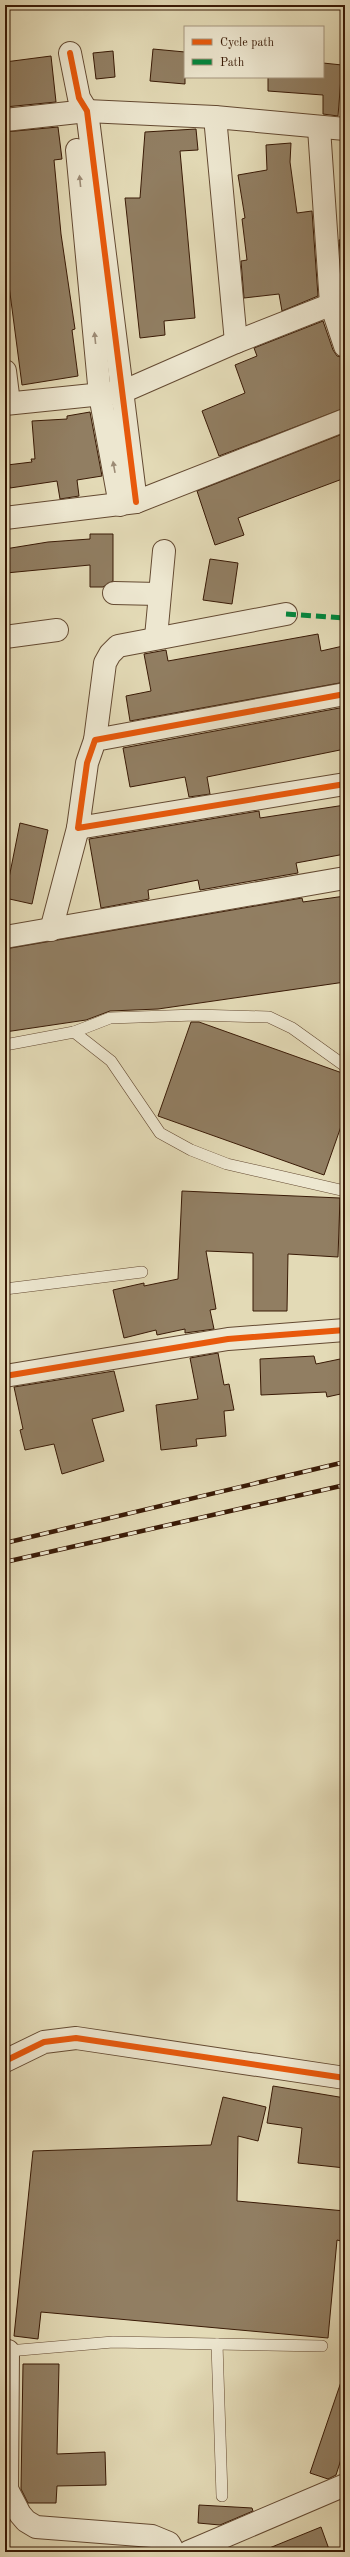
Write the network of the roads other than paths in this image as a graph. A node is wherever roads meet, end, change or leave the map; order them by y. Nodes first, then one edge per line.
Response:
1 (70, 53) dead end
2 (80, 107) junction
3 (215, 117) junction
4 (5, 120) edge
5 (319, 128) junction
6 (345, 129) edge
7 (91, 210) junction
8 (338, 302) edge
9 (236, 342) junction
10 (345, 346) edge
11 (5, 371) edge
12 (122, 392) junction
13 (100, 395) junction
14 (7, 404) edge
15 (345, 420) edge
16 (128, 504) junction
17 (5, 518) edge
18 (164, 552) dead end
19 (114, 593) dead end
20 (158, 594) junction
21 (286, 614) dead end
22 (57, 630) dead end
23 (5, 637) edge
24 (156, 637) junction
25 (345, 694) edge
26 (95, 740) junction
27 (345, 784) edge
28 (78, 828) junction
29 (345, 878) edge
30 (52, 930) junction
31 (5, 937) edge
32 (74, 1032) junction
33 (5, 1045) edge
34 (345, 1066) edge
35 (345, 1191) edge
36 (142, 1272) dead end
37 (5, 1289) edge
38 (345, 1330) edge
39 (5, 1376) edge
40 (5, 2061) edge
41 (345, 2078) edge
42 (217, 2344) junction
43 (322, 2346) dead end
44 (6, 2351) edge
45 (345, 2485) edge
46 (222, 2496) dead end
47 (174, 2552) edge
48 (188, 2552) edge

1 - 2 street
2 - 3 street
2 - 4 street
2 - 7 street
3 - 5 street
3 - 9 street
5 - 6 street
5 - 8 street
7 - 12 street
13 -> 7 street
8 - 9 street
8 - 10 street
9 - 12 street
11 - 14 street
12 - 13 street
12 - 16 street
13 - 14 street
16 -> 13 street
15 - 16 street
16 - 17 street
18 - 20 street
19 - 20 street
20 - 24 street
21 - 24 street
22 - 23 street
24 - 26 street
25 - 26 street
26 - 28 street
27 - 28 street
28 - 30 street
29 - 30 street
30 - 31 street
32 - 33 lane
32 - 34 lane
32 - 35 lane
36 - 37 lane
38 - 39 street
40 - 41 street
42 - 43 lane
42 - 44 lane
42 - 46 lane
44 - 47 street
45 - 48 street

